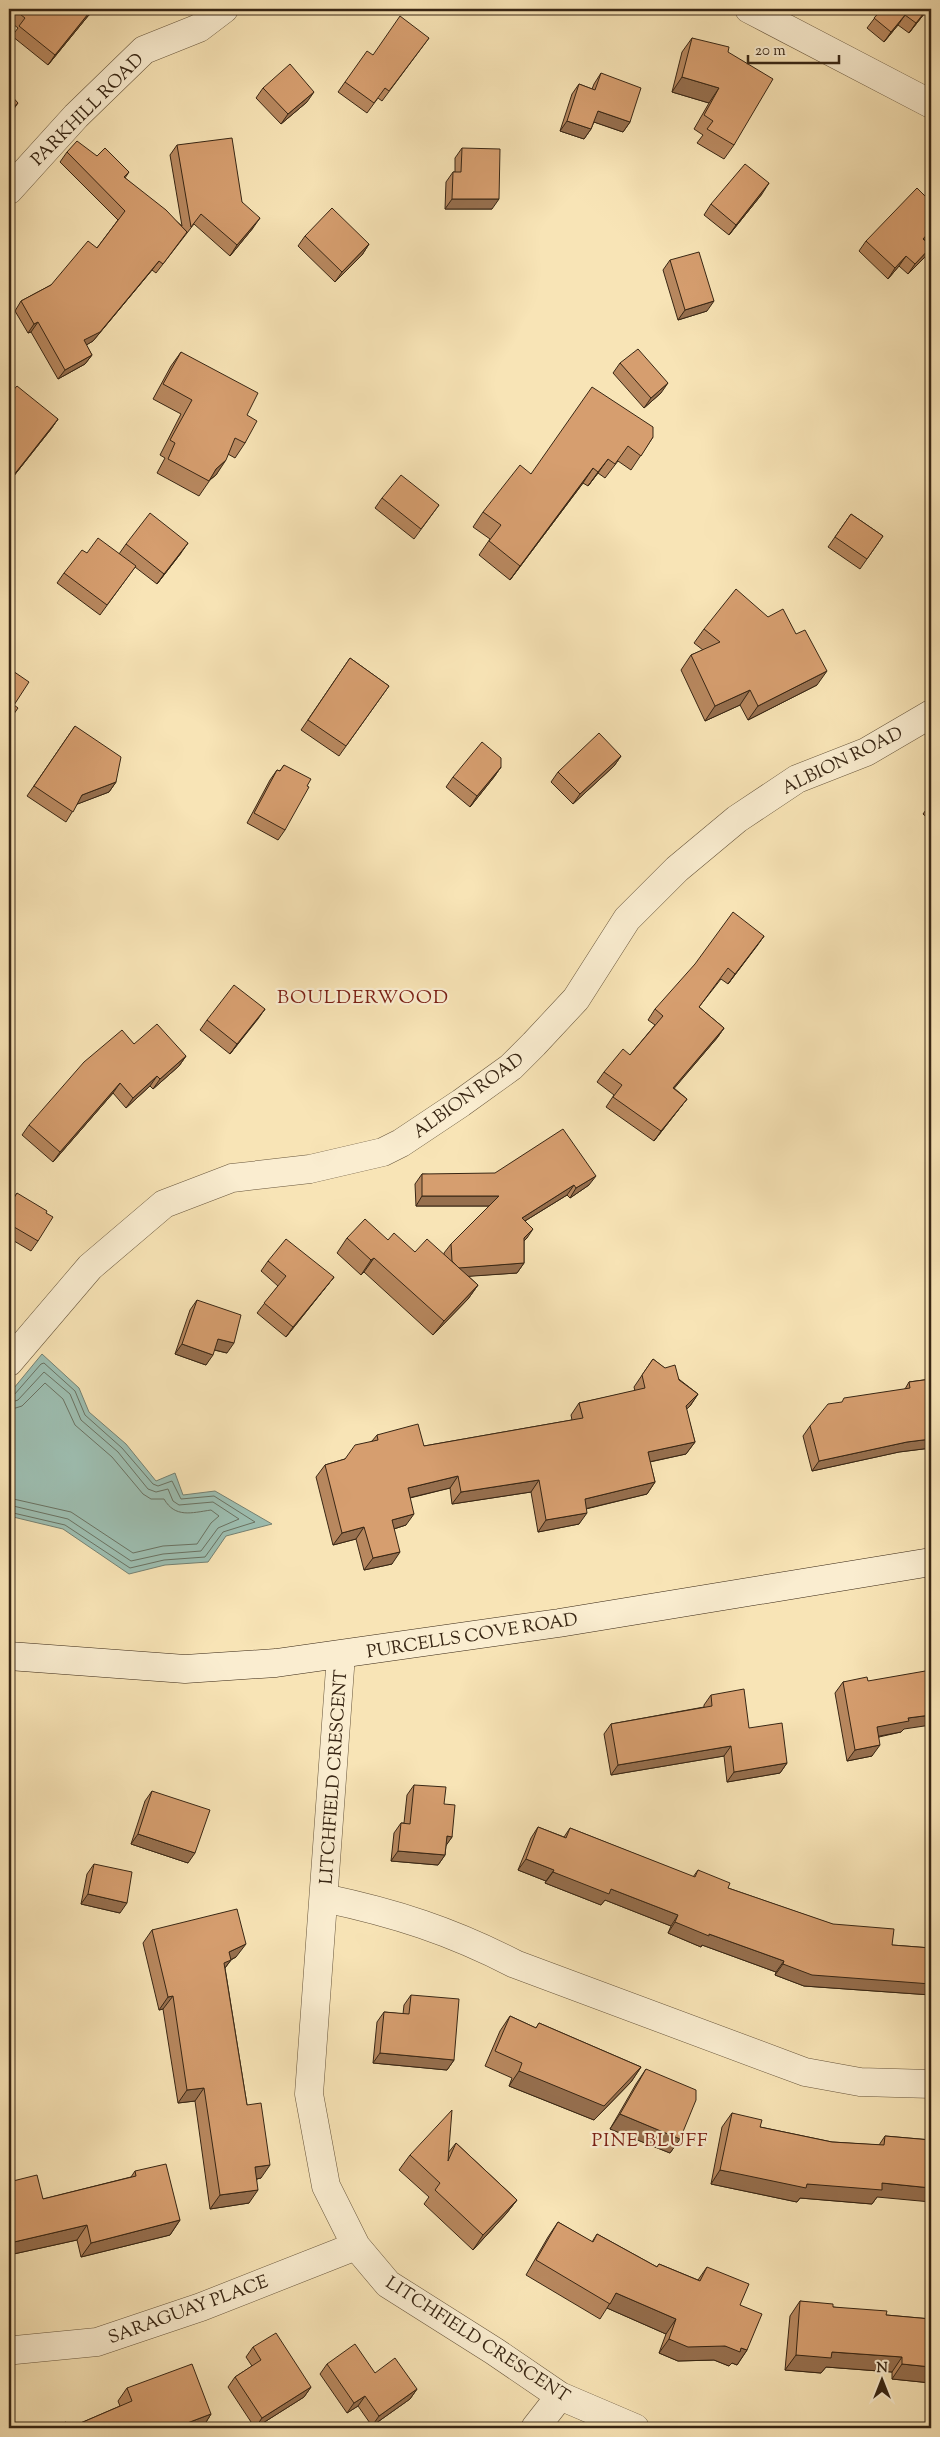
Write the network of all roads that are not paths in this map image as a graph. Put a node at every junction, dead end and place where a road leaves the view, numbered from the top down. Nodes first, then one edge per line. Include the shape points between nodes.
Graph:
1 (224, 9) edge
2 (749, 9) edge
3 (931, 104) edge
4 (9, 190) edge
5 (931, 714) edge
6 (9, 1362) edge
7 (931, 1562) edge
8 (341, 1655) junction
9 (9, 1656) edge
10 (324, 1898) junction
11 (931, 2084) edge
12 (356, 2246) junction
13 (15, 2350) dead end
14 (560, 2396) junction
15 (536, 2428) edge
16 (635, 2428) edge

1 - 4 street, PARKHILL ROAD via 199,28 144,50 76,116
2 - 3 street
5 - 6 street, ALBION ROAD via 866,752 797,779 737,819 677,869 627,919 576,999 534,1044 511,1067 461,1103 401,1144 383,1152 310,1169 232,1178 164,1204 90,1268
7 - 8 street, PURCELLS COVE ROAD
8 - 9 street, PURCELLS COVE ROAD via 185,1669
8 - 10 street, LITCHFIELD CRESCENT
10 - 11 street, LITCHFIELD CRESCENT via 420,1922 470,1941 515,1964 805,2072 860,2082
10 - 12 street, LITCHFIELD CRESCENT via 309,2094 326,2186
12 - 13 street, SARAGUAY PLACE via 201,2307 97,2342
12 - 14 street, LITCHFIELD CRESCENT via 388,2284
14 - 15 street
14 - 16 street, LITCHFIELD CRESCENT

